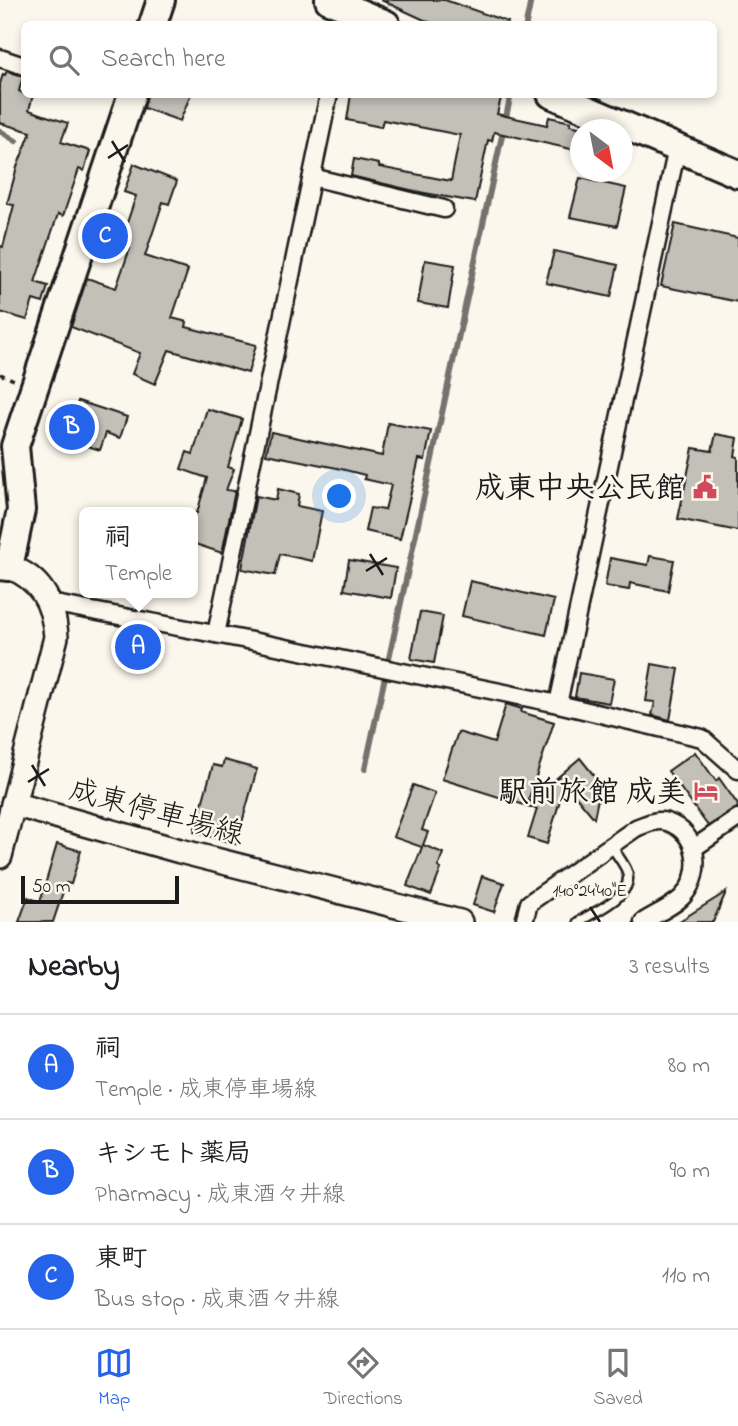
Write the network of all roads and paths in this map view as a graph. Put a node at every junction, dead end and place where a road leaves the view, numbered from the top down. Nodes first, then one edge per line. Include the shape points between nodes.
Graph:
1 (161, 0) edge
2 (343, 8) edge
3 (154, 21) edge
4 (378, 21) edge
5 (0, 58) edge
6 (21, 65) edge
7 (124, 98) edge
8 (328, 98) edge
9 (560, 98) edge
10 (677, 148) junction
11 (738, 174) edge
12 (312, 177) junction
13 (444, 209) dead end
14 (4, 566) edge
15 (50, 603) junction
16 (216, 634) junction
17 (558, 704) junction
18 (738, 770) edge
19 (13, 804) junction
20 (738, 818) edge
21 (611, 846) junction
22 (694, 848) junction
23 (0, 856) edge
24 (460, 922) edge
25 (524, 922) edge
26 (579, 922) edge
27 (643, 922) edge

1 - 3 main road
2 - 4 main road
5 - 6 street
7 - 14 main road via 15,446 22,510
8 - 12 street
9 - 10 main road
10 - 11 main road
10 - 17 street
12 - 13 street
12 - 16 street
14 - 15 main road via 22,572
15 - 16 street
15 - 19 main road via 56,637
16 - 17 street
17 - 18 street via 702,738
19 - 23 main road
19 - 24 main road, 成東停車場線
20 - 22 street
21 - 22 street via 636,828 667,822
21 - 25 street via 529,903
21 - 26 lane via 627,872 628,883 623,894
22 - 27 street via 698,860 694,878 683,897

